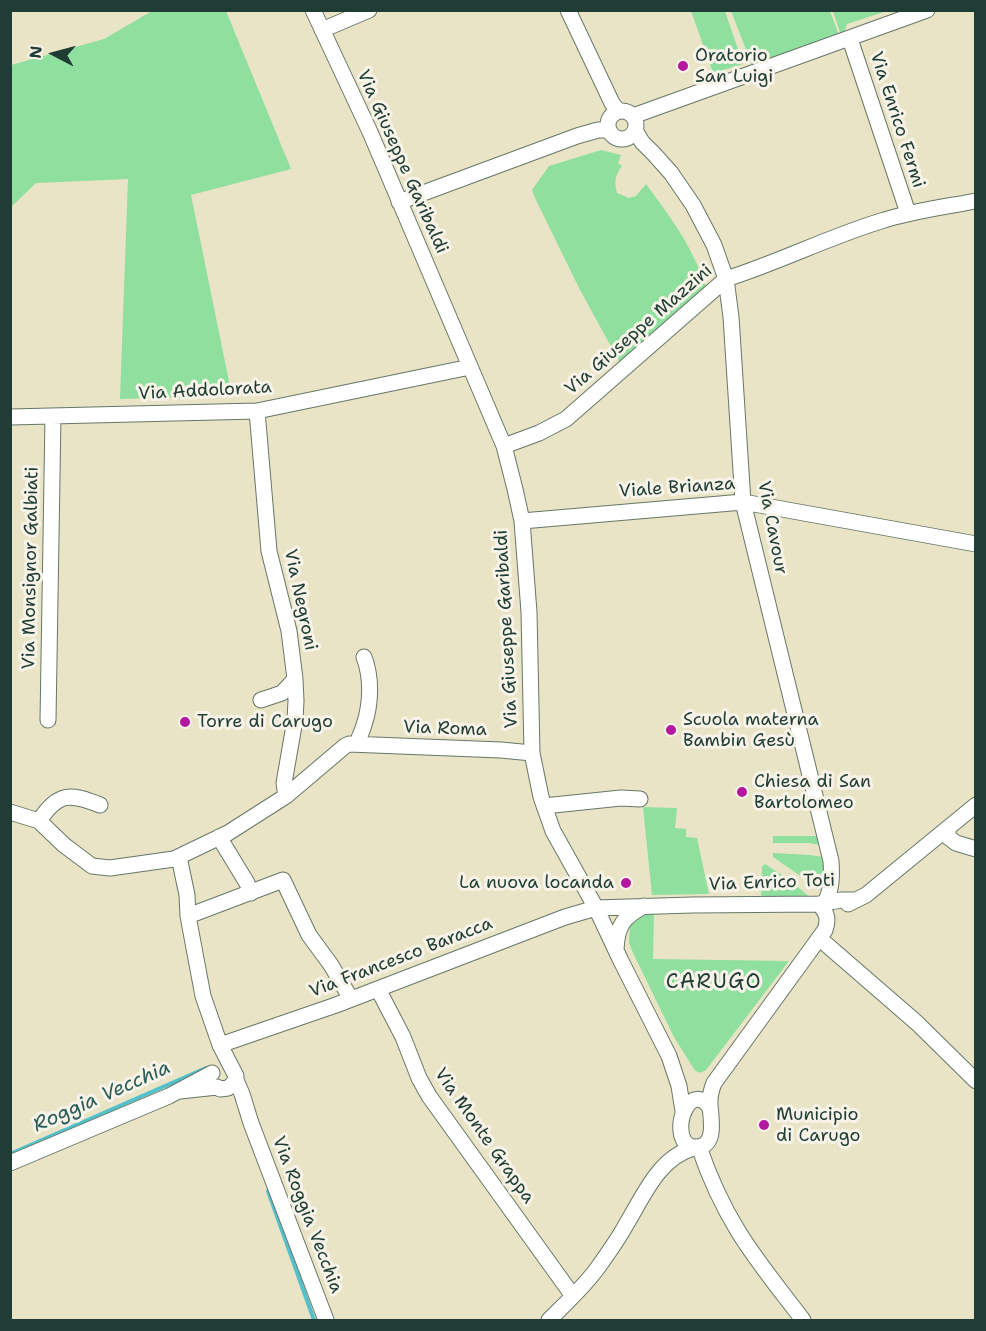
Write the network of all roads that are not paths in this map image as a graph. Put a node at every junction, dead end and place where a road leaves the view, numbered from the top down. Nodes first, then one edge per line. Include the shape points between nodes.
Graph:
1 (312, 10) edge
2 (369, 10) edge
3 (568, 10) edge
4 (927, 10) edge
5 (322, 30) junction
6 (850, 39) junction
7 (611, 119) junction
8 (635, 127) junction
9 (975, 201) edge
10 (399, 202) junction
11 (908, 213) junction
12 (726, 279) junction
13 (470, 367) junction
14 (258, 411) junction
15 (52, 416) junction
16 (10, 417) edge
17 (504, 446) junction
18 (743, 502) junction
19 (522, 520) junction
20 (975, 544) edge
21 (364, 657) dead end
22 (295, 679) junction
23 (261, 700) dead end
24 (48, 720) dead end
25 (357, 744) junction
26 (532, 753) junction
27 (286, 796) junction
28 (639, 800) dead end
29 (100, 805) dead end
30 (975, 805) edge
31 (544, 806) junction
32 (10, 812) edge
33 (39, 821) junction
34 (948, 830) junction
35 (219, 837) junction
36 (975, 849) edge
37 (180, 856) junction
38 (251, 893) junction
39 (856, 900) junction
40 (822, 904) junction
41 (644, 906) junction
42 (596, 908) junction
43 (188, 916) junction
44 (822, 934) junction
45 (616, 951) junction
46 (378, 989) junction
47 (351, 999) junction
48 (220, 1045) junction
49 (234, 1074) junction
50 (216, 1079) junction
51 (975, 1081) edge
52 (710, 1108) junction
53 (683, 1111) junction
54 (251, 1124) junction
55 (695, 1143) junction
56 (10, 1163) edge
57 (573, 1296) junction
58 (326, 1320) edge
59 (549, 1320) edge
60 (803, 1320) edge

1 - 5 street, Via Giuseppe Garibaldi
2 - 5 street
3 - 7 street
4 - 6 street
5 - 10 street, Via Giuseppe Garibaldi
6 - 8 street
6 - 11 street, Via Enrico Fermi
7 - 8 street via 626,111
7 - 8 street via 611,134 616,138 622,139
7 - 10 street via 521,158
8 - 12 street, Via Cavour via 693,205
9 - 11 street, Via Giuseppe Mazzini
10 - 13 street, Via Giuseppe Garibaldi
11 - 12 street, Via Giuseppe Mazzini
12 - 17 street, Via Giuseppe Mazzini via 566,419
12 - 18 street, Via Cavour
13 - 14 street, Via Addolorata
13 - 17 street, Via Giuseppe Garibaldi
14 - 15 street, Via Addolorata
14 - 22 street, Via Negroni via 269,551 289,631
15 - 16 street, Via Addolorata
15 - 24 street, Via Monsignor Galbiati
17 - 19 street, Via Giuseppe Garibaldi
18 - 19 street, Viale Brianza
18 - 20 street, Viale Brianza
18 - 40 street, Via Cavour via 831,861 832,878
19 - 26 street, Via Giuseppe Garibaldi via 529,612
21 - 25 street via 370,692
22 - 23 street via 282,693
22 - 27 street, Via Negroni
25 - 26 street, Via Roma
25 - 27 street via 345,746
26 - 31 street, Via Giuseppe Garibaldi
27 - 35 street
28 - 31 street via 621,798
29 - 33 street via 81,797 66,797 55,802
30 - 34 street, Via Enrico Toti
31 - 42 street, Via Giuseppe Garibaldi via 553,831
32 - 33 street
33 - 37 street via 92,866 110,868
34 - 36 street via 948,837 956,843
34 - 39 street, Via Enrico Toti
35 - 37 street
35 - 38 street
37 - 43 street, Via Roggia Vecchia
38 - 43 street
38 - 47 street via 283,880 309,935
39 - 40 street, Via Enrico Toti
39 - 44 street via 840,907
40 - 41 street, Via Enrico Toti
40 - 44 street via 827,918
41 - 42 street, Via Enrico Toti
41 - 45 street via 623,922
42 - 45 street, Via Giuseppe Garibaldi
42 - 46 street, Via Francesco Baracca
43 - 48 street, Via Roggia Vecchia via 203,996
44 - 51 street
44 - 52 street via 714,1083
45 - 53 street, Via Giuseppe Garibaldi via 669,1056 680,1086
46 - 47 street, Via Francesco Baracca
46 - 57 street, Via Monte Grappa via 429,1096
47 - 48 street, Via Francesco Baracca
48 - 49 street, Via Roggia Vecchia
48 - 50 street
49 - 50 street via 234,1083 228,1088
49 - 50 street via 229,1066 221,1065
49 - 54 street, Via Roggia Vecchia
50 - 54 street, Via Roggia Vecchia
50 - 56 street
52 - 53 street via 696,1100
52 - 55 street via 710,1136
53 - 55 street via 681,1124
54 - 58 street, Via Roggia Vecchia
55 - 57 street via 658,1173 599,1266
55 - 60 street via 738,1231
57 - 59 street

